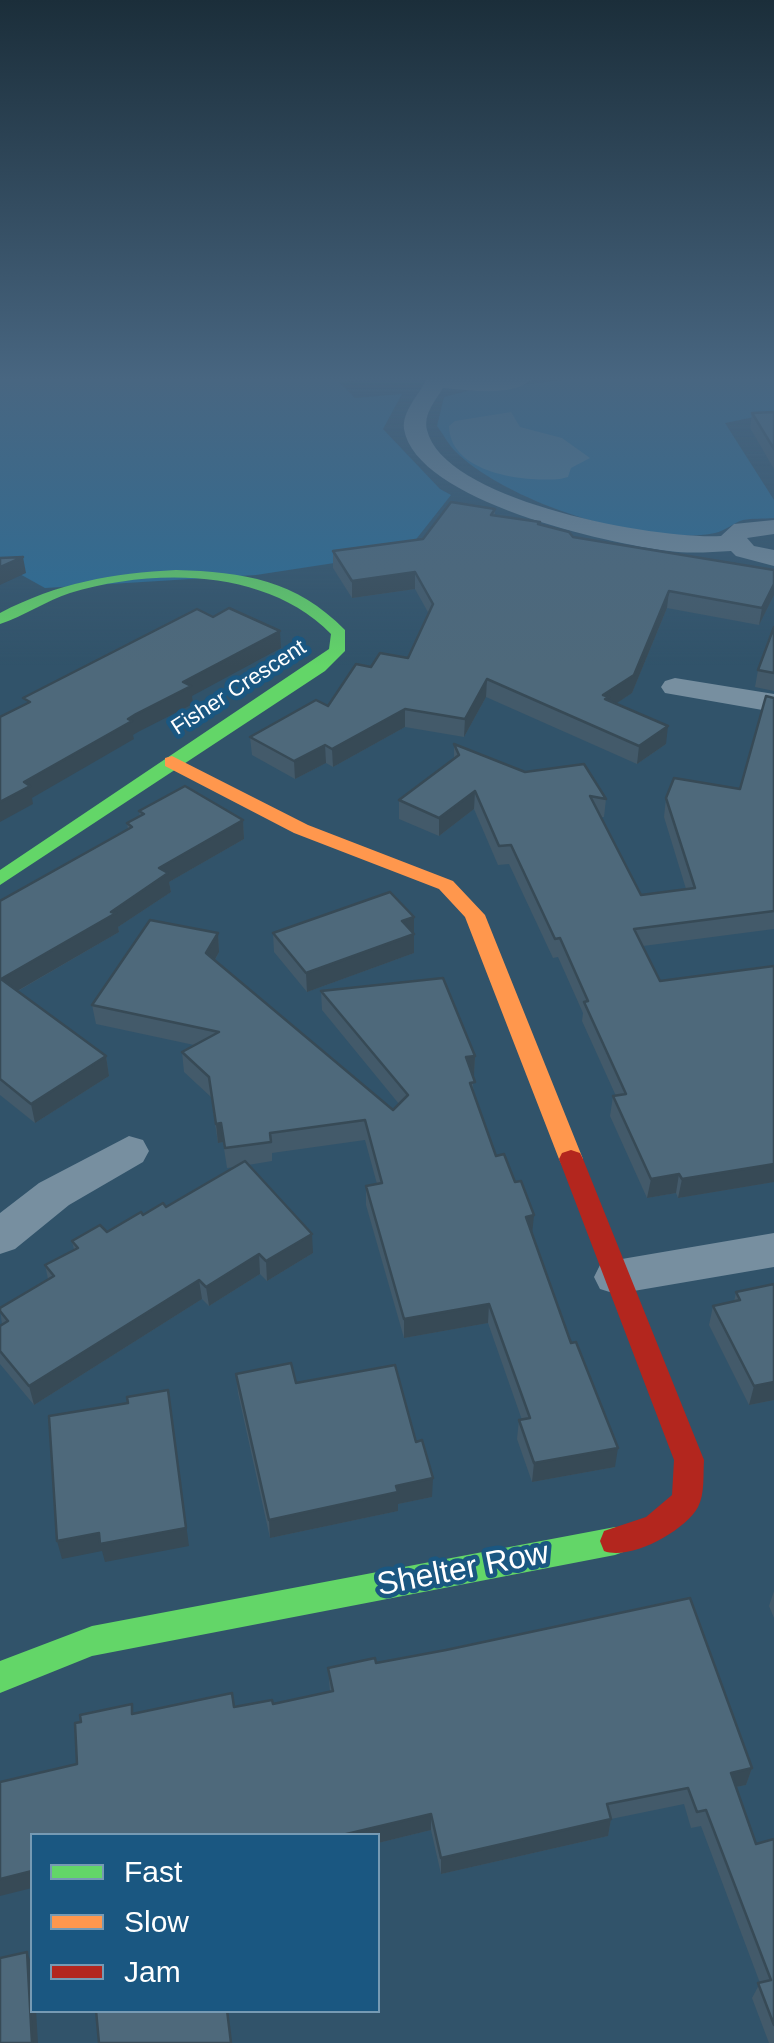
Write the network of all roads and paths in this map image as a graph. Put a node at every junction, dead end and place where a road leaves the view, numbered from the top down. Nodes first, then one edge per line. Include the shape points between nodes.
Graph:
1 (457, 475) edge
2 (774, 527) edge
3 (734, 542) junction
4 (774, 558) edge
5 (0, 619) edge
6 (676, 686) dead end
7 (774, 703) edge
8 (172, 762) junction
9 (0, 879) edge
10 (128, 1151) dead end
11 (0, 1237) edge
12 (774, 1250) edge
13 (616, 1277) junction
14 (0, 1676) edge

1 - 3 street via 518,507 578,526 675,545
2 - 3 street via 744,529
3 - 4 street
5 - 8 street, Fisher Crescent via 74,586 186,577 266,586 326,614 339,632 337,651
6 - 7 street
8 - 9 street, Fisher Crescent
8 - 13 street, Shelter Row via 301,829 446,886 474,915
10 - 11 street via 54,1194
12 - 13 street
13 - 14 street, Shelter Row via 689,1460 686,1501 656,1528 612,1542 92,1642

